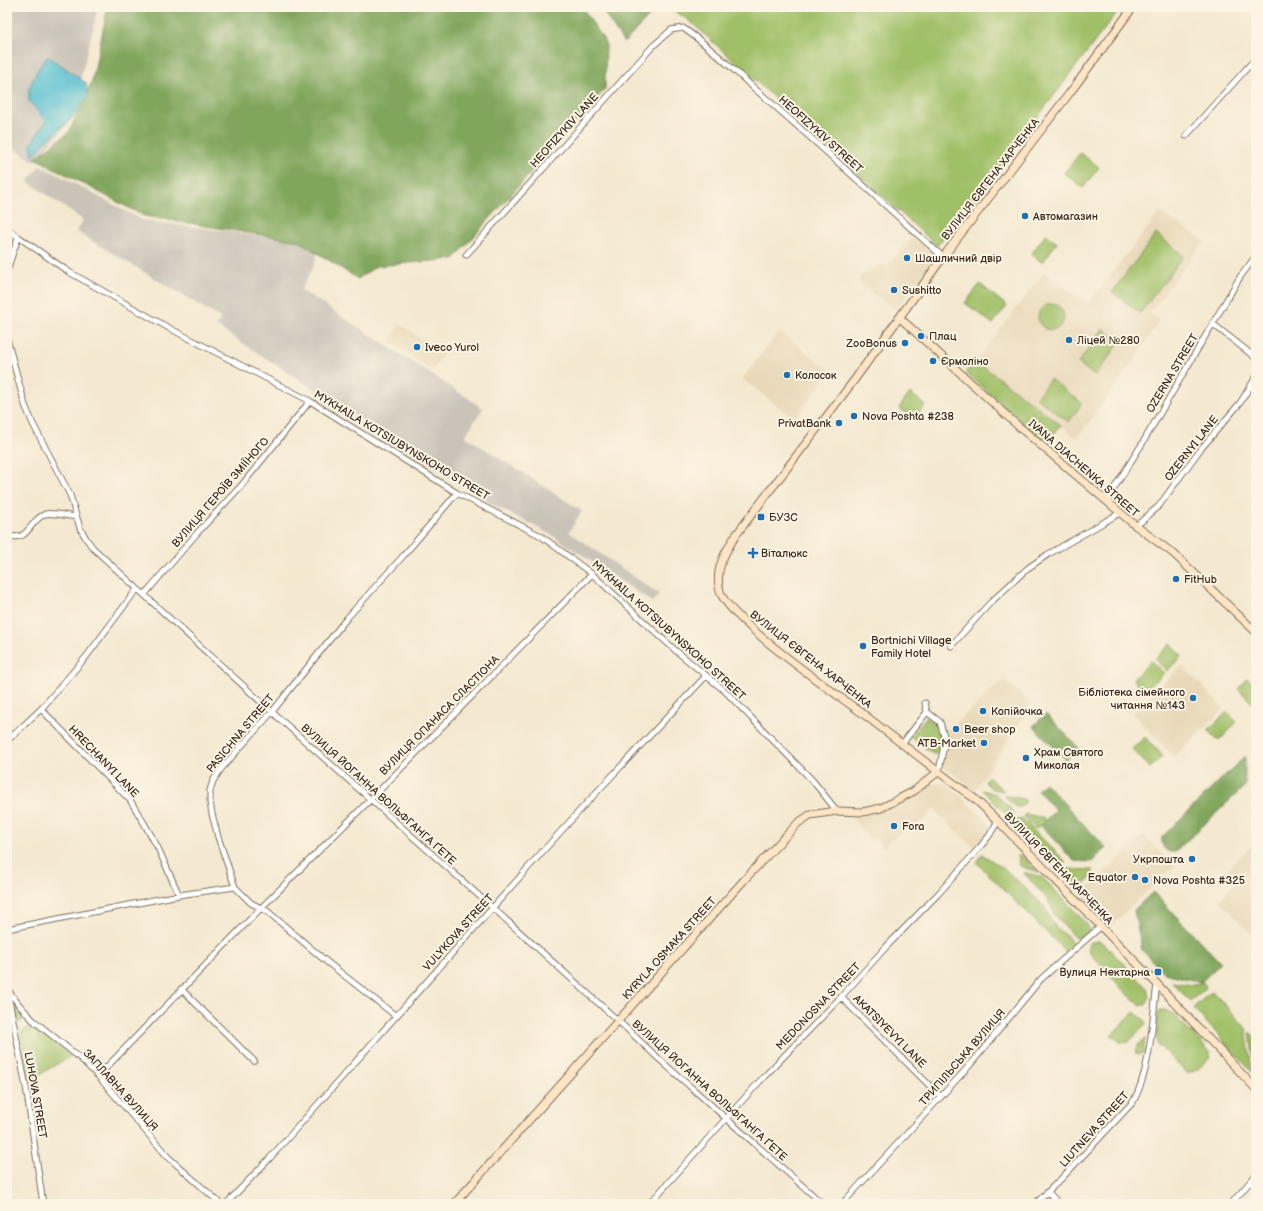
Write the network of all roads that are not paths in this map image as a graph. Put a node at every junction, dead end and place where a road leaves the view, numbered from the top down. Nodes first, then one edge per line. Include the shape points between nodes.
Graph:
1 (1133, 7) edge
2 (683, 28) joint
3 (1256, 58) edge
4 (1186, 136) dead end
5 (7, 229) edge
6 (18, 238) junction
7 (466, 255) dead end
8 (1256, 256) edge
9 (943, 258) junction
10 (7, 270) edge
11 (900, 318) junction
12 (1213, 324) junction
13 (7, 339) edge
14 (1256, 358) edge
15 (1256, 377) edge
16 (310, 401) junction
17 (457, 493) junction
18 (1106, 501) junction
19 (1120, 512) junction
20 (76, 517) junction
21 (1136, 526) junction
22 (7, 535) edge
23 (592, 574) junction
24 (138, 589) junction
25 (144, 595) junction
26 (1256, 632) edge
27 (951, 646) dead end
28 (706, 676) junction
29 (925, 703) dead end
30 (40, 709) junction
31 (272, 712) junction
32 (927, 712) junction
33 (7, 741) edge
34 (902, 744) junction
35 (939, 771) junction
36 (371, 799) junction
37 (837, 811) junction
38 (998, 820) junction
39 (235, 887) junction
40 (179, 895) junction
41 (493, 908) junction
42 (260, 909) junction
43 (1100, 927) junction
44 (7, 929) edge
45 (1157, 984) junction
46 (7, 989) edge
47 (181, 989) junction
48 (842, 997) junction
49 (396, 1016) junction
50 (617, 1021) junction
51 (254, 1061) dead end
52 (98, 1076) junction
53 (1256, 1089) edge
54 (941, 1097) junction
55 (726, 1118) junction
56 (1256, 1175) edge
57 (1048, 1192) junction
58 (42, 1204) edge
59 (221, 1204) edge
60 (226, 1204) edge
61 (454, 1204) edge
62 (649, 1204) edge
63 (823, 1204) edge
64 (842, 1204) edge
65 (1035, 1204) edge
66 (1059, 1204) edge
67 (1230, 1204) edge

1 - 9 main road, ВУЛИЦЯ ЄВГЕНА ХАРЧЕНКА
2 - 7 street, HEOFIZYKIV LANE via 671,30 653,46
2 - 9 street, HEOFIZYKIV STREET via 700,39 798,125
3 - 4 street
5 - 6 street, MYKHAILA KOTSIUBYNSKOHO STREET
6 - 10 street
6 - 16 street, MYKHAILA KOTSIUBYNSKOHO STREET via 69,272 169,328
8 - 12 street, OZERNA STREET via 1240,277
9 - 11 main road, ВУЛИЦЯ ЄВГЕНА ХАРЧЕНКА
11 - 18 main road, IVANA DIACHENKA STREET via 1017,425
11 - 34 main road, ВУЛИЦЯ ЄВГЕНА ХАРЧЕНКА via 736,535 720,561 718,574 720,591 734,612 768,642
12 - 14 street
12 - 18 street, OZERNA STREET
13 - 20 street, ВУЛИЦЯ ЙОГАННА ВОЛЬФГАНГА ҐЕТЕ via 25,405 70,495
15 - 21 street, OZERNYI LANE via 1240,402 1158,508
16 - 17 street, MYKHAILA KOTSIUBYNSKOHO STREET
16 - 25 street, ВУЛИЦЯ ГЕРОЇВ ЗМІЇНОГО via 241,486
17 - 23 street, MYKHAILA KOTSIUBYNSKOHO STREET via 541,536
17 - 31 street, PASICHNA STREET via 347,618
18 - 19 main road, IVANA DIACHENKA STREET
19 - 21 main road, IVANA DIACHENKA STREET
19 - 27 street via 1028,568 990,603
20 - 22 street via 46,514 20,537
20 - 24 street, ВУЛИЦЯ ЙОГАННА ВОЛЬФГАНГА ҐЕТЕ via 87,540
21 - 26 main road, IVANA DIACHENKA STREET via 1174,554
23 - 28 street, MYKHAILA KOTSIUBYNSKOHO STREET
23 - 36 street, ВУЛИЦЯ ОПАНАСА СЛАСТІОНА
24 - 25 street, ВУЛИЦЯ ЙОГАННА ВОЛЬФГАНГА ҐЕТЕ
24 - 30 street via 86,657
25 - 31 street, ВУЛИЦЯ ЙОГАННА ВОЛЬФГАНГА ҐЕТЕ
28 - 37 street, MYKHAILA KOTSIUBYNSKOHO STREET via 725,691 808,775
28 - 41 street, VULYKOVA STREET via 594,795
29 - 32 street
30 - 33 street
30 - 40 street, HRECHANYI LANE via 130,800 158,848
31 - 36 street, ВУЛИЦЯ ЙОГАННА ВОЛЬФГАНГА ҐЕТЕ
31 - 39 street, PASICHNA STREET via 221,769 210,790 212,814
32 - 34 street
32 - 35 street via 940,722 945,740
34 - 35 main road, ВУЛИЦЯ ЄВГЕНА ХАРЧЕНКА
35 - 37 main road, KYRYLA OSMAKA STREET via 914,791 881,808 863,812
35 - 38 main road, ВУЛИЦЯ ЄВГЕНА ХАРЧЕНКА
36 - 41 street, ВУЛИЦЯ ЙОГАННА ВОЛЬФГАНГА ҐЕТЕ
36 - 42 street, ВУЛИЦЯ ОПАНАСА СЛАСТІОНА
37 - 50 main road, KYRYLA OSMAKA STREET via 810,815 798,823
38 - 43 main road, ВУЛИЦЯ ЄВГЕНА ХАРЧЕНКА
38 - 48 street, MEDONOSNA STREET via 980,847
39 - 40 street
39 - 42 street via 251,904
40 - 44 street
41 - 49 street, VULYKOVA STREET
41 - 50 street, ВУЛИЦЯ ЙОГАННА ВОЛЬФГАНГА ҐЕТЕ
42 - 47 street, ВУЛИЦЯ ОПАНАСА СЛАСТІОНА
42 - 49 street via 267,911
43 - 45 main road, ВУЛИЦЯ ЄВГЕНА ХАРЧЕНКА
43 - 54 street, ТРИПІЛЬСЬКА ВУЛИЦЯ via 1041,979
45 - 53 main road, ВУЛИЦЯ ЄВГЕНА ХАРЧЕНКА
45 - 57 street, LIUTNEVA STREET via 1151,1038 1138,1093 1133,1102
46 - 52 street, ЗАПЛАВНА ВУЛИЦЯ via 33,1020
46 - 58 street, LUHOVA STREET via 26,1087
47 - 51 street
47 - 52 street, ВУЛИЦЯ ОПАНАСА СЛАСТІОНА
48 - 54 street, AKATSIYEVYI LANE
48 - 55 street, MEDONOSNA STREET
49 - 60 street, VULYKOVA STREET
50 - 55 street, ВУЛИЦЯ ЙОГАННА ВОЛЬФГАНГА ҐЕТЕ
50 - 61 main road, KYRYLA OSMAKA STREET
52 - 59 street, ЗАПЛАВНА ВУЛИЦЯ via 168,1157
54 - 64 street, ТРИПІЛЬСЬКА ВУЛИЦЯ
55 - 62 street, MEDONOSNA STREET
55 - 63 street, ВУЛИЦЯ ЙОГАННА ВОЛЬФГАНГА ҐЕТЕ
56 - 67 street
57 - 65 street, LIUTNEVA STREET
57 - 66 street

